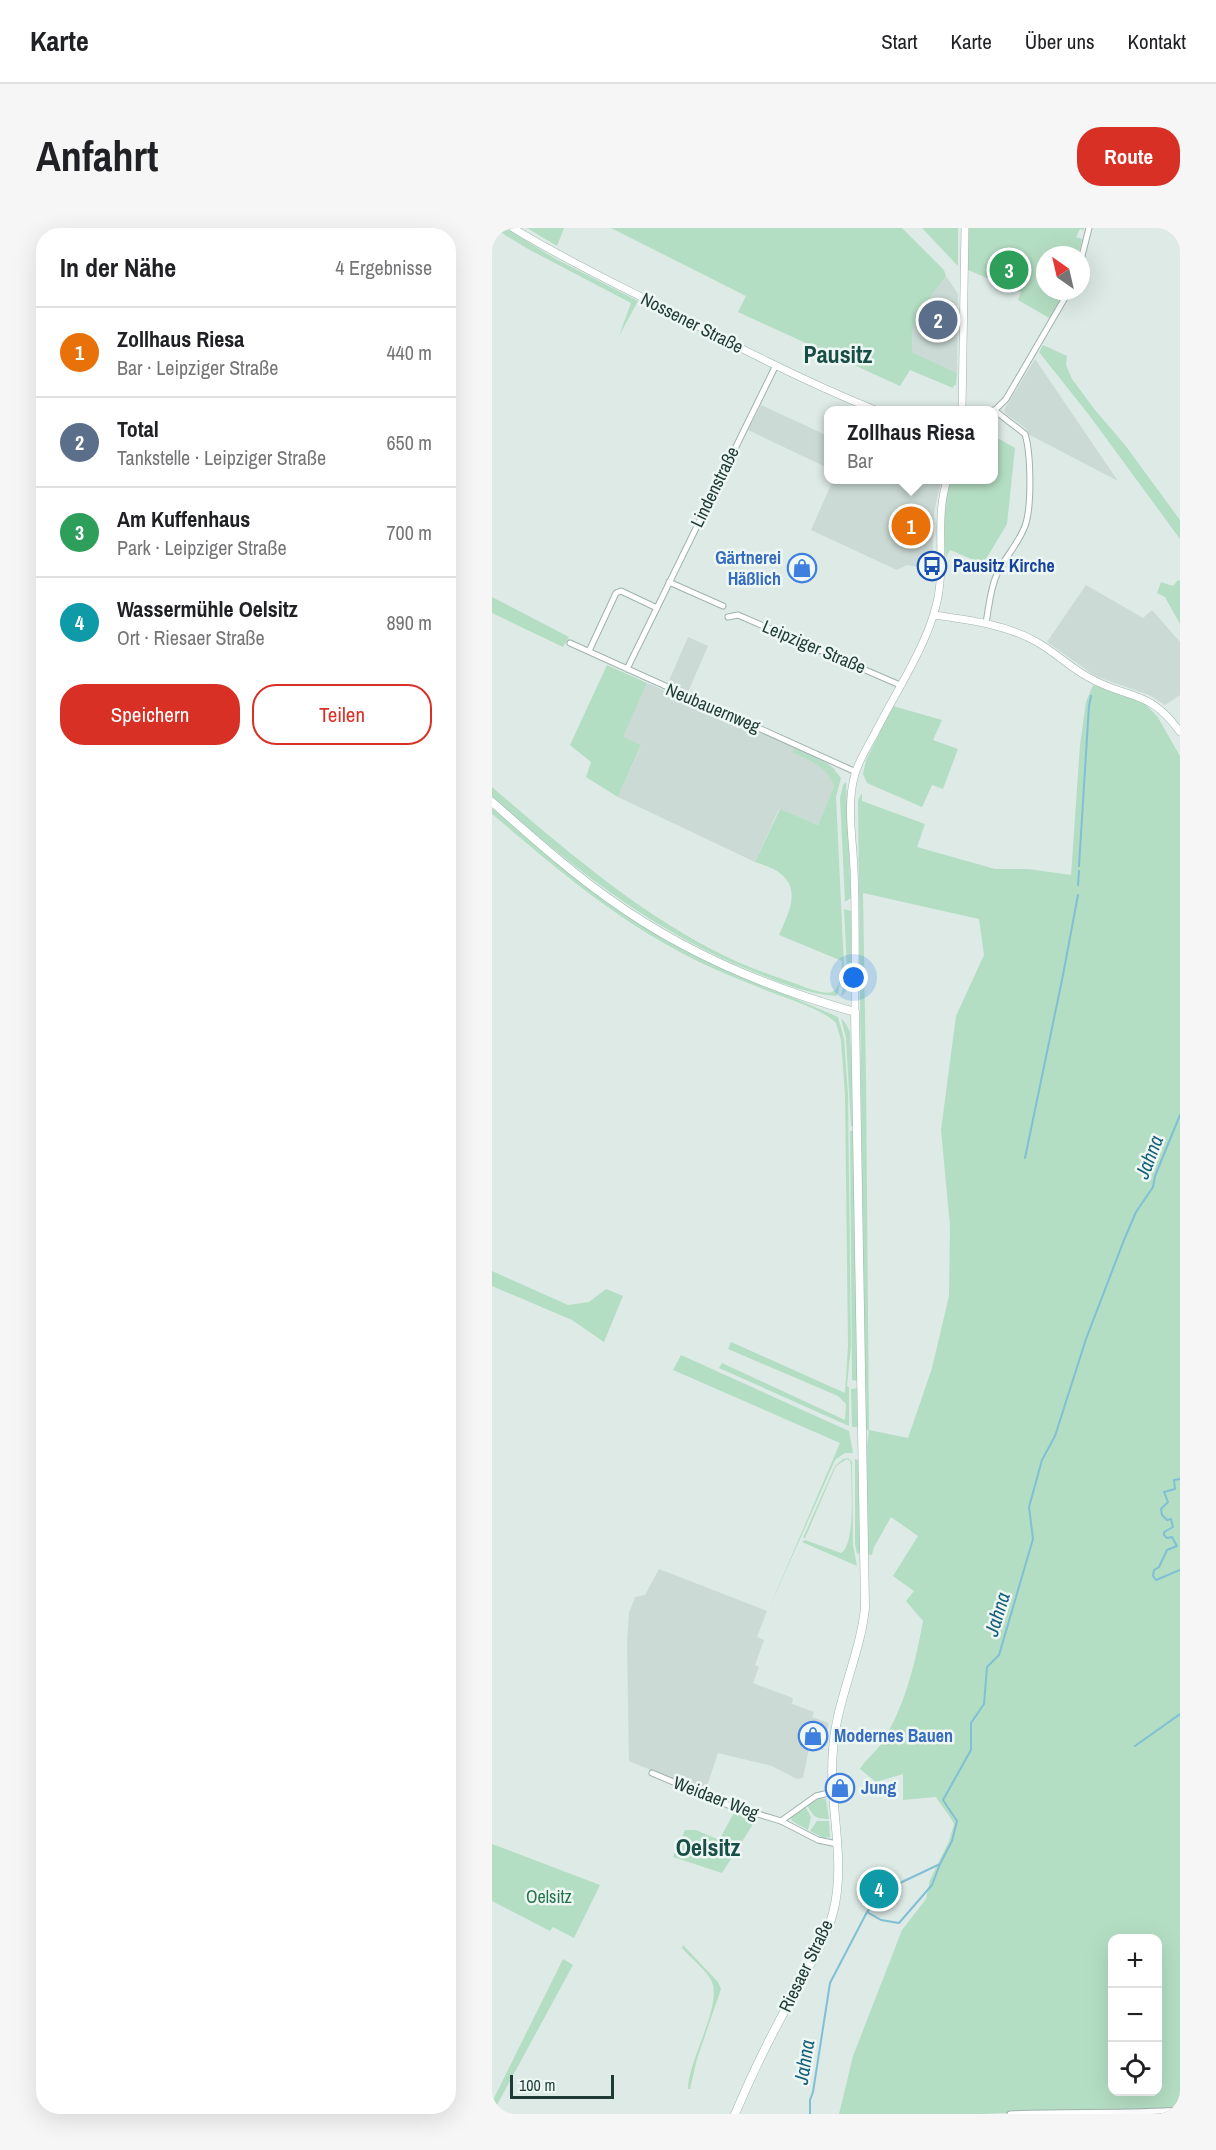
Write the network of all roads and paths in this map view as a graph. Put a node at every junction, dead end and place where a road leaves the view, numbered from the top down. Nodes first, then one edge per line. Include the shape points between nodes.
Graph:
1 (513, 228) edge
2 (964, 228) edge
3 (1089, 228) edge
4 (1084, 246) edge
5 (1064, 300) edge
6 (775, 367) junction
7 (862, 406) edge
8 (962, 406) edge
9 (998, 407) edge
10 (998, 414) edge
11 (946, 484) edge
12 (669, 582) junction
13 (723, 606) dead end
14 (657, 608) junction
15 (934, 615) junction
16 (728, 617) dead end
17 (986, 623) junction
18 (570, 643) dead end
19 (590, 651) junction
20 (627, 669) junction
21 (900, 685) junction
22 (1180, 732) edge
23 (856, 772) junction
24 (492, 802) edge
25 (855, 1011) junction
26 (652, 1773) dead end
27 (833, 1792) junction
28 (781, 1821) junction
29 (837, 1844) junction
30 (1180, 2110) edge
31 (738, 2112) edge
32 (1010, 2114) edge

1 - 6 street, Nossener Straße
2 - 8 street
3 - 4 street
5 - 9 street
6 - 7 street, Nossener Straße
6 - 12 street, Lindenstraße
10 - 17 street via 1025,434 1029,506 1026,524 996,576
11 - 15 street via 941,498 941,568
12 - 13 street
12 - 14 street, Lindenstraße
14 - 19 street via 621,591 616,593
14 - 20 street, Lindenstraße
15 - 17 street
15 - 21 street
16 - 21 street, Leipziger Straße via 738,615
17 - 22 street via 1023,635 1089,678 1150,702 1164,711
18 - 19 street, Neubauernweg
19 - 20 street, Neubauernweg
20 - 23 street, Neubauernweg
21 - 23 street
23 - 25 street via 852,796
24 - 25 main road via 606,897 674,939 758,978
25 - 27 main road, Riesaer Straße via 864,1619 837,1724
26 - 28 street, Weidaer Weg
27 - 28 street, Weidaer Weg via 816,1796
27 - 29 main road, Riesaer Straße
28 - 29 street, Weidaer Weg via 818,1840
29 - 31 main road, Riesaer Straße via 836,1894 826,1931 768,2043
30 - 32 street

